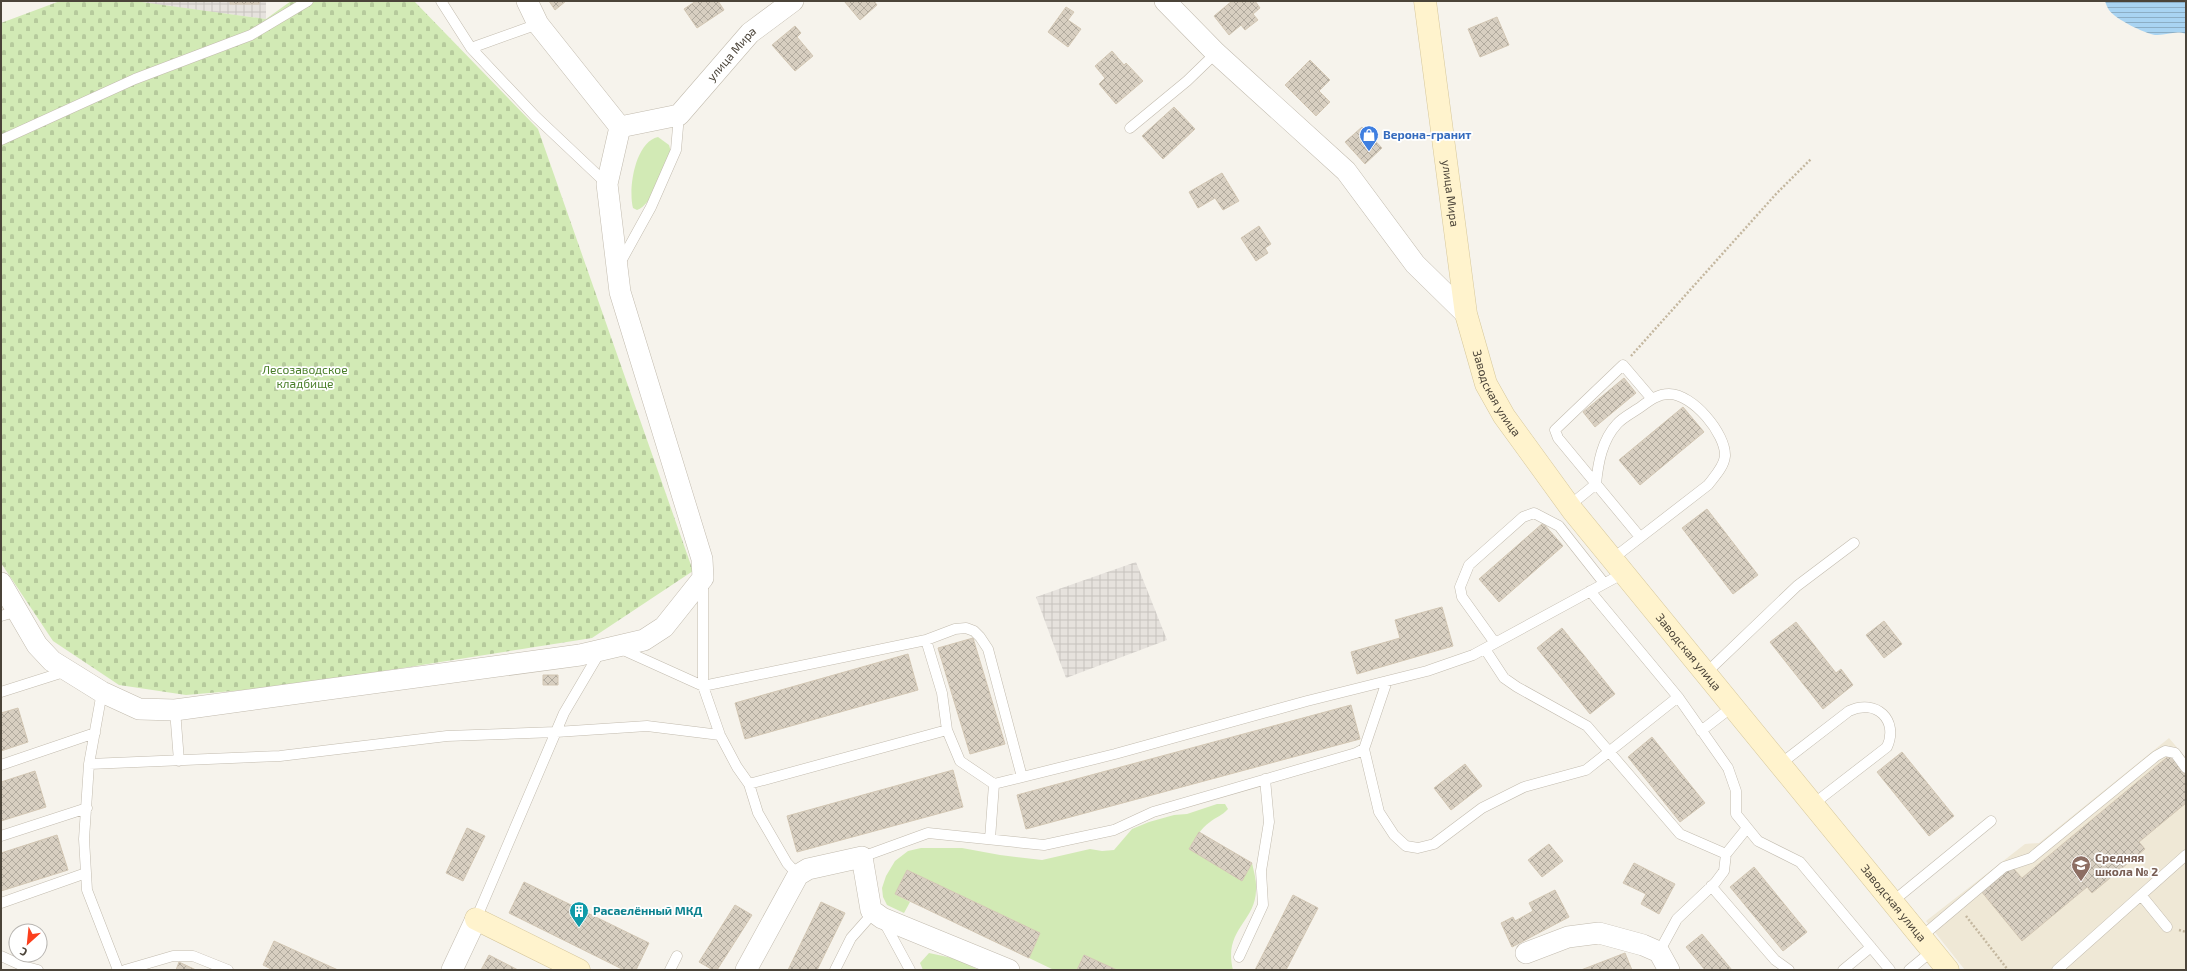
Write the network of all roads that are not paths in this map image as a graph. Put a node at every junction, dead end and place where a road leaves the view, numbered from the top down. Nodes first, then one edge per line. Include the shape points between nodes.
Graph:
1 (308, 1) edge
2 (441, 1) edge
3 (527, 1) edge
4 (793, 1) edge
5 (1165, 1) edge
6 (1425, 1) edge
7 (538, 24) junction
8 (471, 48) junction
9 (1216, 53) junction
10 (678, 114) junction
11 (620, 128) junction
12 (1130, 128) dead end
13 (1, 140) edge
14 (607, 184) junction
15 (617, 268) junction
16 (1466, 314) junction
17 (1652, 399) junction
18 (1596, 484) junction
19 (1569, 506) junction
20 (1640, 537) junction
21 (1854, 543) dead end
22 (1612, 572) junction
23 (702, 578) junction
24 (1, 583) edge
25 (1590, 591) junction
26 (10, 613) edge
27 (926, 640) junction
28 (1495, 643) junction
29 (609, 648) junction
30 (1485, 649) junction
31 (67, 671) junction
32 (1705, 674) junction
33 (1387, 681) junction
34 (703, 686) junction
35 (1, 692) edge
36 (102, 692) junction
37 (1678, 697) junction
38 (1732, 707) junction
39 (176, 710) junction
40 (947, 730) junction
41 (1701, 730) junction
42 (556, 732) junction
43 (95, 733) junction
44 (720, 735) junction
45 (1364, 749) junction
46 (1610, 751) junction
47 (179, 760) junction
48 (89, 764) junction
49 (1, 765) edge
50 (1779, 765) junction
51 (2186, 768) edge
52 (1022, 777) junction
53 (1265, 779) junction
54 (749, 784) junction
55 (994, 784) junction
56 (1812, 805) junction
57 (86, 808) junction
58 (1991, 821) dead end
59 (1747, 828) junction
60 (1, 836) edge
61 (990, 839) junction
62 (1726, 854) junction
63 (2186, 855) edge
64 (862, 857) junction
65 (86, 873) junction
66 (798, 875) junction
67 (1711, 886) junction
68 (2141, 895) junction
69 (1892, 902) junction
70 (1, 903) edge
71 (878, 915) junction
72 (476, 919) junction
73 (2167, 927) dead end
74 (1926, 944) junction
75 (1871, 948) junction
76 (1659, 952) junction
77 (1526, 953) dead end
78 (1, 956) edge
79 (677, 956) dead end
80 (1239, 957) dead end
81 (38, 970) edge
82 (118, 970) edge
83 (125, 970) edge
84 (228, 970) edge
85 (452, 970) edge
86 (579, 970) edge
87 (670, 970) edge
88 (746, 970) edge
89 (835, 970) edge
90 (910, 970) edge
91 (1009, 970) edge
92 (1669, 970) edge
93 (1789, 970) edge
94 (1843, 970) edge
95 (1890, 970) edge
96 (1909, 970) edge
97 (1948, 970) edge
98 (2057, 970) edge

1 - 13 lane via 251,35 135,79
2 - 8 lane
3 - 7 street
4 - 10 street, улица Мира via 750,33
5 - 9 street
6 - 16 street, улица Мира
7 - 8 lane
7 - 11 street
8 - 14 lane via 535,116
9 - 12 lane via 1187,81
9 - 16 street via 1346,171 1415,264
10 - 11 street
10 - 15 lane via 676,150 652,207
11 - 14 street
14 - 15 street
15 - 23 street via 620,292 702,559
16 - 19 street, Заводская улица via 1486,384 1504,416
17 - 18 lane via 1617,424 1600,458
17 - 18 lane via 1623,365 1555,430 1558,438
17 - 20 lane via 1670,394 1691,402 1704,414 1723,440 1725,457 1719,471 1708,485
18 - 19 lane
18 - 20 lane
19 - 22 street, Заводская улица
20 - 22 lane
21 - 32 lane via 1797,586
22 - 25 lane
22 - 28 lane via 1559,526 1534,513 1522,517 1469,565 1460,587 1462,597
22 - 32 street, Заводская улица
23 - 29 street via 664,627 644,640
23 - 34 lane
24 - 26 street
25 - 28 lane
25 - 37 lane
26 - 31 street via 52,661
27 - 34 lane
27 - 40 lane via 942,693
27 - 52 lane via 955,629 966,628 980,637 988,649
28 - 30 lane
29 - 34 lane
29 - 39 street via 580,655 476,670
29 - 42 lane via 564,713
30 - 33 lane via 1426,671
30 - 46 lane via 1504,678 1587,726
31 - 35 lane
31 - 36 street
32 - 38 street, Заводская улица
33 - 45 lane
33 - 52 lane
34 - 44 lane
36 - 39 street via 138,709
36 - 43 lane
37 - 41 lane
37 - 46 lane
38 - 41 lane
38 - 50 street, Заводская улица
39 - 47 lane
40 - 54 lane
40 - 55 lane via 960,761
41 - 59 lane via 1728,768 1736,791 1736,814
42 - 44 lane via 647,726
42 - 47 lane via 446,736 280,756
42 - 72 lane
43 - 48 lane
43 - 49 lane
44 - 54 lane
45 - 46 lane via 1379,812 1394,835 1406,846 1418,848 1434,844 1482,808 1524,788 1586,770
45 - 53 lane
46 - 62 lane via 1680,834
47 - 48 lane
48 - 57 lane
50 - 56 street, Заводская улица
50 - 56 lane via 1854,708 1870,706 1885,718 1891,728 1891,738 1887,747
51 - 74 lane via 2175,754 2165,751 2156,756 2031,858 2004,867 1958,906
52 - 55 lane
53 - 61 lane via 1153,812 1114,830 1044,845
53 - 80 lane via 1269,822 1261,871 1263,905
54 - 66 lane via 758,813 787,863
55 - 61 lane
56 - 69 street, Заводская улица
57 - 60 lane
57 - 65 lane
58 - 69 lane
59 - 62 lane
59 - 75 lane via 1758,841 1800,862
61 - 64 lane via 928,834
62 - 67 lane via 1724,871
63 - 68 lane
64 - 66 street via 808,869
64 - 71 street via 871,910
65 - 70 lane
65 - 82 lane via 87,890
66 - 88 street
67 - 76 lane via 1678,919
67 - 93 lane via 1775,960
68 - 73 lane
68 - 98 lane
69 - 74 street, Заводская улица
71 - 89 lane via 851,938
71 - 90 lane
71 - 91 street
72 - 85 street
72 - 86 street
74 - 96 lane
74 - 97 street, Заводская улица
75 - 94 lane
75 - 95 lane
76 - 77 street via 1599,933 1568,937
76 - 92 street
78 - 81 lane
79 - 87 lane
83 - 84 lane via 173,956 193,956

